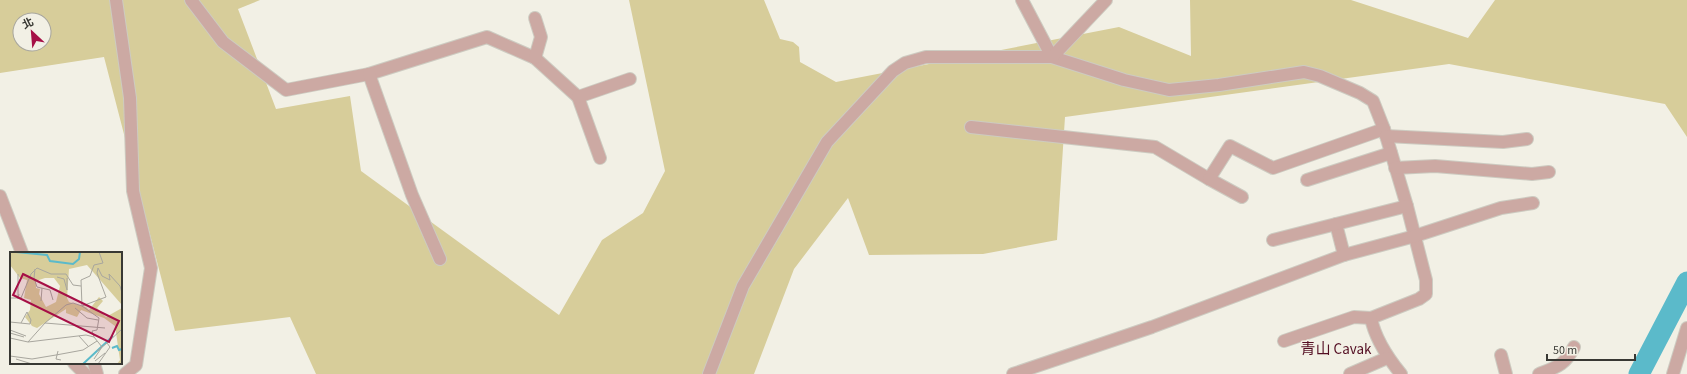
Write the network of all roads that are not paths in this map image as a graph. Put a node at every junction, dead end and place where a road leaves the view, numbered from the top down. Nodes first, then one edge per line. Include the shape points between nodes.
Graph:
1 (116, 0) edge
2 (191, 0) edge
3 (1022, 0) edge
4 (1106, 0) edge
5 (535, 18) dead end
6 (1052, 57) junction
7 (535, 58) junction
8 (368, 74) junction
9 (630, 79) dead end
10 (578, 97) junction
11 (971, 127) dead end
12 (1386, 133) junction
13 (1527, 139) dead end
14 (1391, 153) junction
15 (600, 158) dead end
16 (1395, 168) junction
17 (1549, 172) dead end
18 (1209, 179) junction
19 (1307, 180) dead end
20 (0, 196) edge
21 (1242, 197) dead end
22 (1533, 203) dead end
23 (1408, 206) junction
24 (1336, 224) junction
25 (1415, 236) junction
26 (1273, 240) dead end
27 (22, 252) edge
28 (1344, 255) junction
29 (440, 259) dead end
30 (1371, 318) junction
31 (1687, 328) edge
32 (1284, 341) dead end
33 (1574, 347) dead end
34 (1501, 355) dead end
35 (1388, 358) junction
36 (75, 364) edge
37 (94, 364) edge
38 (85, 374) edge
39 (97, 374) edge
40 (125, 374) edge
41 (709, 374) edge
42 (1014, 374) edge
43 (1350, 374) edge
44 (1402, 374) edge
45 (1506, 374) edge
46 (1539, 374) edge
47 (1673, 374) edge

1 - 40 street via 130,98 134,191 151,268 136,365
2 - 8 street via 222,42 286,90
3 - 6 street
4 - 6 street
5 - 7 street via 541,37
6 - 12 street via 1124,80 1169,90 1304,72 1320,76 1373,101
6 - 41 street via 926,57 905,63 893,71 827,142 743,286
7 - 8 street via 487,37
7 - 10 street
8 - 29 street via 412,195
9 - 10 street
10 - 15 street
11 - 18 street via 1155,147
12 - 13 street via 1503,142
12 - 14 street
12 - 18 street via 1273,168 1230,146
14 - 16 street
14 - 19 street
16 - 17 street via 1435,166 1532,174
16 - 23 street
18 - 21 street
20 - 27 street
22 - 25 street via 1501,208
23 - 24 street
23 - 25 street
24 - 26 street
24 - 28 street
25 - 28 street
25 - 30 street via 1426,280 1426,294
28 - 42 street via 1152,327
30 - 32 street via 1354,317
30 - 35 street via 1373,329
31 - 47 street
33 - 46 street via 1568,359 1555,368
34 - 45 street
35 - 43 street
35 - 44 street
36 - 38 street
37 - 39 street

